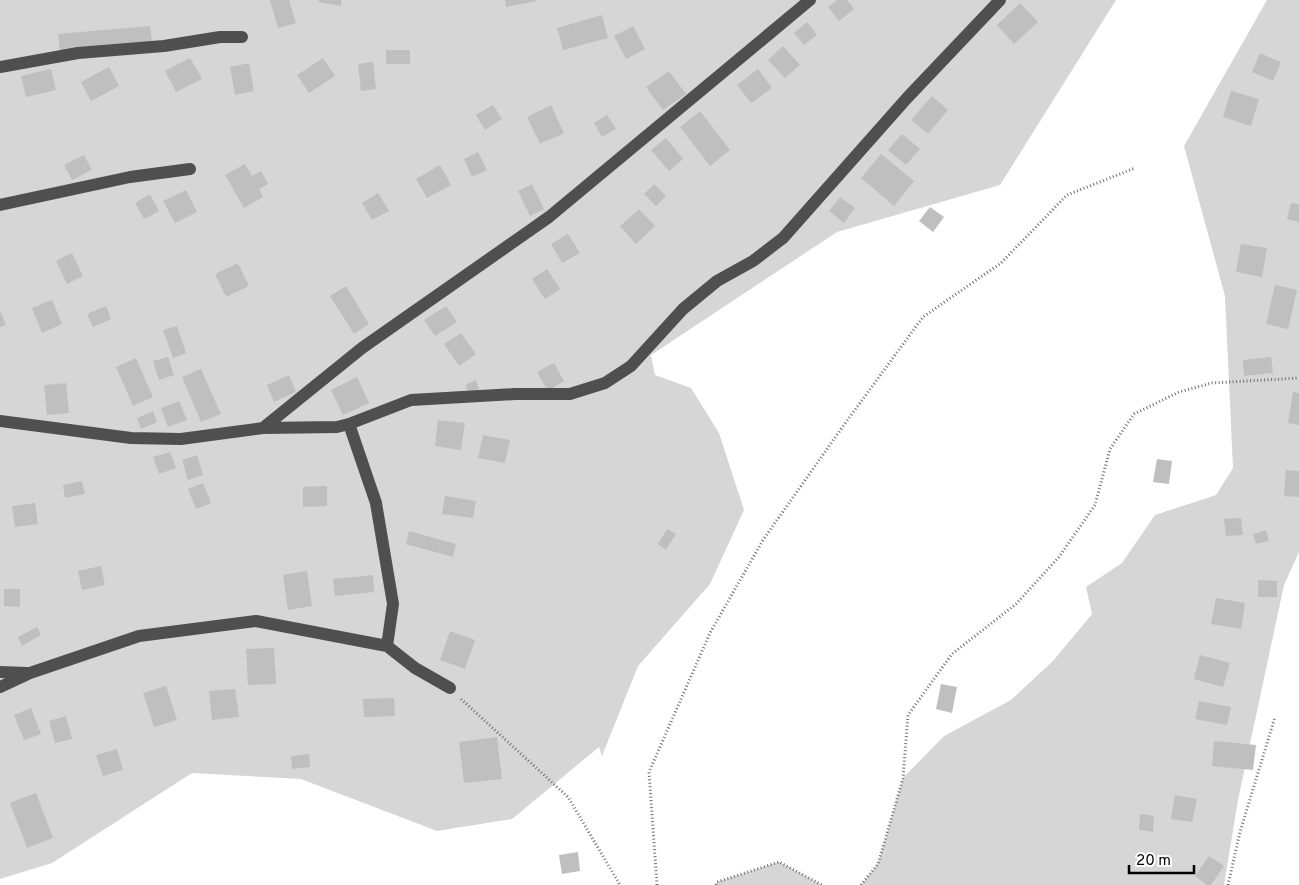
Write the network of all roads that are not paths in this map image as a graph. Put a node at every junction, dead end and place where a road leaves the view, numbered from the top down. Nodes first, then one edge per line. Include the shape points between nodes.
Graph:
1 (810, 0) edge
2 (1000, 0) edge
3 (242, 37) dead end
4 (0, 67) edge
5 (190, 169) dead end
6 (0, 205) edge
7 (0, 421) edge
8 (348, 424) junction
9 (263, 428) junction
10 (387, 646) junction
11 (0, 672) edge
12 (30, 673) junction
13 (0, 687) edge
14 (450, 688) road end

1 - 9 lane via 549,217 362,348
2 - 8 lane via 907,98 783,238 753,261 717,281 683,309 632,366 605,384 570,394 411,400
3 - 4 lane via 78,53
5 - 6 lane via 130,177
7 - 9 lane via 131,438 181,438
8 - 9 lane via 337,428
8 - 10 lane via 376,502 393,604
10 - 12 lane via 256,621 139,636
10 - 14 lane via 415,668
11 - 12 lane
12 - 13 lane

